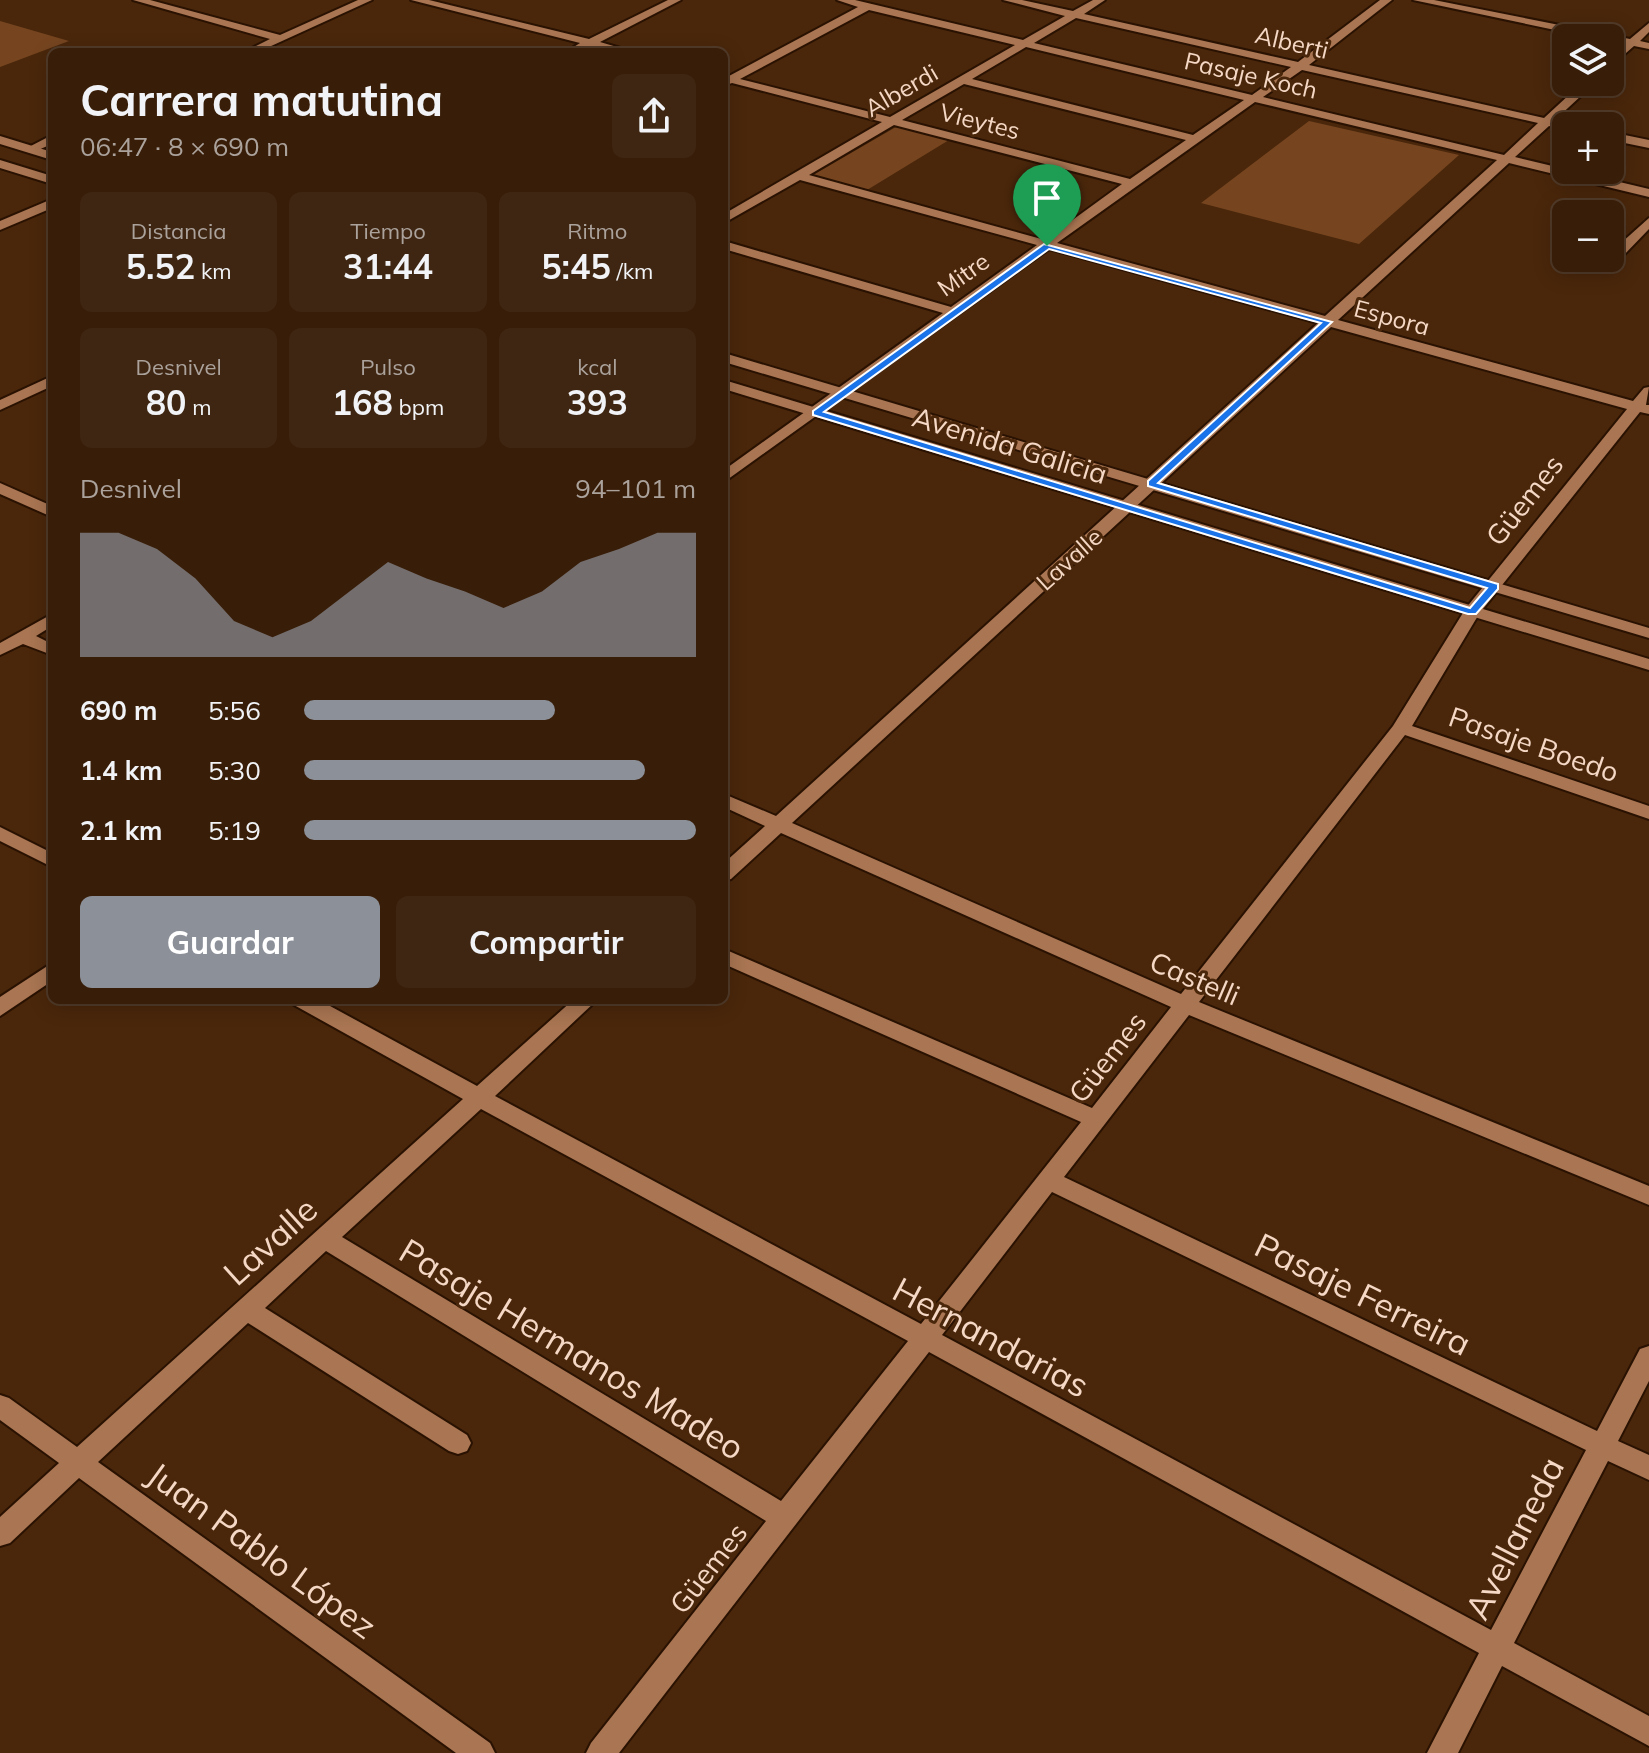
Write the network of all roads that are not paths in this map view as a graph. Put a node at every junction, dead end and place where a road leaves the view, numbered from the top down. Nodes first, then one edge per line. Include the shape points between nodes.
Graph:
1 (138, 0) edge
2 (169, 0) edge
3 (367, 0) edge
4 (416, 0) edge
5 (676, 0) edge
6 (842, 0) edge
7 (1008, 0) edge
8 (1100, 0) edge
9 (1387, 0) edge
10 (1418, 0) edge
11 (156, 5) junction
12 (868, 6) junction
13 (1075, 15) junction
14 (1649, 26) edge
15 (280, 38) junction
16 (591, 42) junction
17 (1633, 43) junction
18 (1024, 44) junction
19 (1649, 46) edge
20 (258, 48) edge
21 (579, 48) edge
22 (614, 48) edge
23 (1624, 51) edge
24 (1300, 66) junction
25 (728, 79) edge
26 (728, 80) edge
27 (965, 81) junction
28 (1575, 96) edge
29 (1254, 99) junction
30 (892, 121) junction
31 (1547, 122) junction
32 (1552, 123) edge
33 (1195, 139) junction
34 (1624, 139) edge
35 (0, 140) edge
36 (48, 141) edge
37 (1649, 144) edge
38 (31, 149) junction
39 (48, 155) edge
40 (1506, 159) junction
41 (0, 164) edge
42 (800, 176) junction
43 (48, 179) edge
44 (1132, 183) junction
45 (1649, 193) edge
46 (48, 205) edge
47 (728, 215) edge
48 (1649, 222) edge
49 (0, 226) edge
50 (728, 246) edge
51 (1047, 246) junction
52 (1624, 247) edge
53 (955, 312) junction
54 (1327, 322) junction
55 (728, 358) edge
56 (48, 382) edge
57 (728, 385) edge
58 (1649, 391) edge
59 (844, 392) junction
60 (0, 406) edge
61 (1643, 408) edge
62 (816, 413) junction
63 (728, 474) edge
64 (1151, 484) junction
65 (0, 488) edge
66 (1125, 507) junction
67 (48, 510) edge
68 (1494, 587) junction
69 (1472, 612) junction
70 (48, 621) edge
71 (1649, 633) edge
72 (23, 637) junction
73 (48, 648) edge
74 (0, 650) edge
75 (1649, 665) edge
76 (1401, 728) junction
77 (728, 802) edge
78 (1649, 813) edge
79 (779, 824) junction
80 (0, 833) edge
81 (48, 859) edge
82 (728, 870) edge
83 (728, 958) edge
84 (48, 973) edge
85 (309, 1004) edge
86 (582, 1004) edge
87 (1186, 1005) junction
88 (0, 1008) edge
89 (479, 1099) junction
90 (1096, 1119) junction
91 (1048, 1180) junction
92 (1649, 1196) edge
93 (324, 1238) junction
94 (246, 1309) junction
95 (924, 1340) junction
96 (1649, 1356) edge
97 (0, 1406) edge
98 (458, 1443) dead end
99 (1602, 1446) junction
100 (79, 1462) junction
101 (1649, 1468) edge
102 (785, 1518) junction
103 (0, 1534) edge
104 (1497, 1648) junction
105 (1649, 1732) edge
106 (480, 1753) edge
107 (601, 1753) edge
108 (1442, 1753) edge

1 - 11 street
2 - 11 street
3 - 15 street
4 - 16 street
5 - 16 street
6 - 12 street, Pasaje Koch
7 - 13 street, Alberti
8 - 13 street, Alberdi
9 - 24 street, Mitre
10 - 17 street
11 - 15 street
12 - 18 street, Pasaje Koch
12 - 25 street
13 - 18 street, Alberdi
13 - 24 street, Alberti
14 - 17 street
15 - 20 street
16 - 21 street
16 - 22 street
17 - 19 street
17 - 23 street
18 - 27 street, Alberdi
18 - 29 street, Pasaje Koch
24 - 29 street, Mitre
24 - 31 street, Alberti
26 - 30 street, Vieytes
27 - 30 street, Alberdi
27 - 33 street, Vieytes
28 - 31 street, Lavalle
29 - 33 street, Mitre
29 - 40 street, Pasaje Koch
30 - 42 street, Alberdi
30 - 44 street, Vieytes
31 - 32 street, Alberti
31 - 40 street, Lavalle
33 - 44 street, Mitre
34 - 37 street
35 - 38 street
36 - 38 street
38 - 39 street
40 - 45 street, Pasaje Koch
40 - 54 street, Lavalle
41 - 43 street
42 - 47 street, Alberdi
42 - 51 street, Espora
44 - 51 street, Mitre
46 - 49 street
48 - 52 street
50 - 53 street
51 - 53 street, Mitre
51 - 54 street, Espora
53 - 59 street, Mitre
54 - 61 street, Espora
54 - 64 street, Lavalle
55 - 59 street, Avenida Galicia
56 - 60 street
57 - 62 street, Avenida Galicia
58 - 61 street, Güemes
59 - 62 street, Mitre
59 - 64 street, Avenida Galicia
61 - 68 street, Güemes
62 - 63 street, Mitre
62 - 66 street, Avenida Galicia
64 - 66 street, Lavalle
64 - 68 street, Avenida Galicia
65 - 67 street
66 - 69 street, Avenida Galicia
66 - 79 street, Lavalle
68 - 69 street, Güemes
68 - 71 street, Avenida Galicia
69 - 75 street, Avenida Galicia
69 - 76 street, Güemes
70 - 72 street
72 - 73 street
72 - 74 street
76 - 78 street, Pasaje Boedo
76 - 87 street, Güemes
77 - 79 street, Castelli
79 - 82 street, Lavalle
79 - 87 street, Castelli
80 - 81 street
83 - 90 street
84 - 88 street
85 - 89 street, Hernandarias
86 - 89 street, Lavalle
87 - 90 street, Güemes
87 - 92 street, Castelli
89 - 93 street, Lavalle
89 - 95 street, Hernandarias
90 - 91 street, Güemes
91 - 95 street, Güemes
91 - 99 street, Pasaje Ferreira
93 - 94 street, Lavalle
93 - 102 street, Pasaje Hermanos Madeo
94 - 98 street
94 - 100 street, Lavalle
95 - 102 street, Güemes
95 - 104 street, Hernandarias
96 - 99 street, Avellaneda
97 - 100 street, Juan Pablo López
99 - 101 street, Pasaje Ferreira
99 - 104 street, Avellaneda
100 - 103 street, Lavalle
100 - 106 street, Juan Pablo López
102 - 107 street, Güemes
104 - 105 street, Hernandarias
104 - 108 street, Avellaneda

